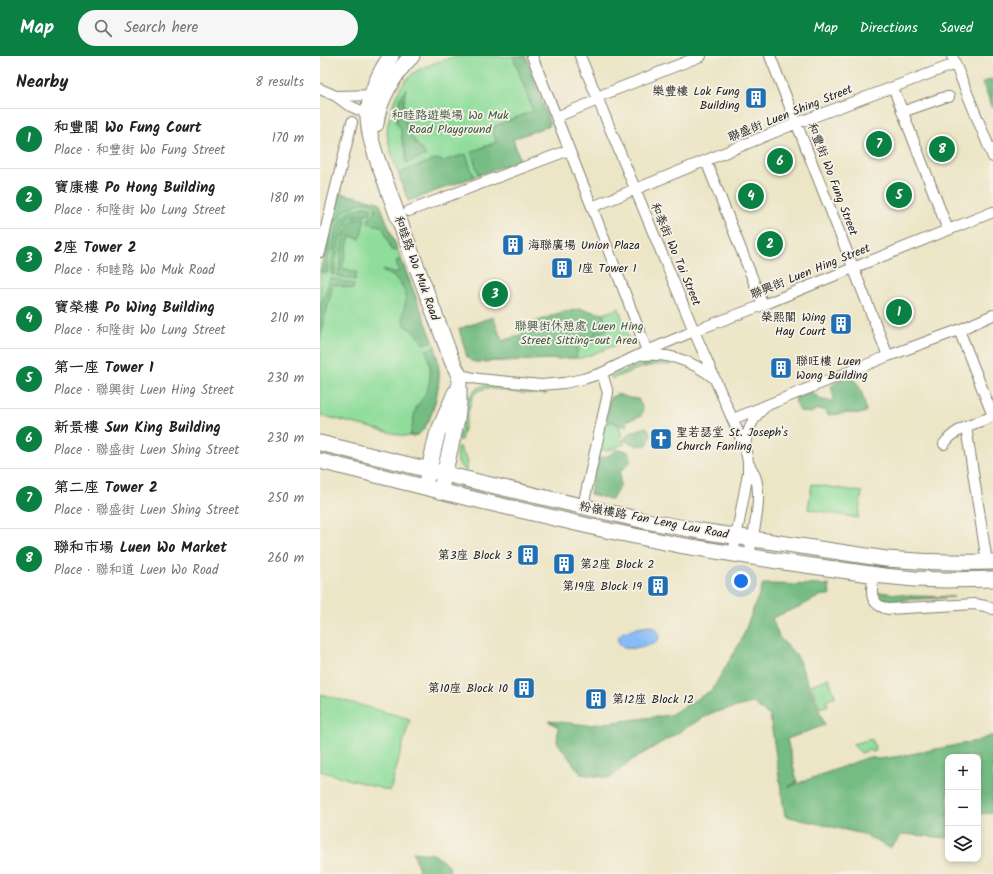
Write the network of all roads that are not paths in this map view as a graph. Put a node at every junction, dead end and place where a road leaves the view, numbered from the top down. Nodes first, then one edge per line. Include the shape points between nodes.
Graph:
1 (390, 56) edge
2 (412, 56) edge
3 (532, 56) edge
4 (580, 56) edge
5 (701, 56) edge
6 (770, 56) edge
7 (954, 60) edge
8 (893, 87) junction
9 (320, 90) edge
10 (379, 95) junction
11 (336, 96) junction
12 (949, 97) dead end
13 (595, 100) junction
14 (902, 112) junction
15 (373, 115) junction
16 (556, 117) junction
17 (352, 122) dead end
18 (797, 123) junction
19 (569, 150) junction
20 (993, 157) edge
21 (706, 161) junction
22 (635, 190) junction
23 (592, 207) junction
24 (409, 211) dead end
25 (993, 212) edge
26 (948, 230) junction
27 (320, 252) edge
28 (853, 268) junction
29 (763, 305) junction
30 (993, 315) edge
31 (959, 330) junction
32 (694, 331) junction
33 (642, 354) junction
34 (888, 356) junction
35 (602, 372) junction
36 (715, 379) junction
37 (459, 380) junction
38 (771, 404) junction
39 (993, 416) edge
40 (733, 419) junction
41 (966, 427) junction
42 (320, 443) edge
43 (944, 444) dead end
44 (745, 448) junction
45 (320, 461) edge
46 (748, 461) junction
47 (429, 470) junction
48 (444, 474) junction
49 (425, 487) junction
50 (440, 491) junction
51 (583, 506) junction
52 (736, 536) junction
53 (752, 539) junction
54 (733, 554) junction
55 (749, 556) junction
56 (990, 562) edge
57 (874, 574) junction
58 (993, 579) edge
59 (993, 609) edge

1 - 10 street, 和睦路 Wo Muk Road via 379,77
2 - 10 street, 和睦路 Wo Muk Road
3 - 16 street
4 - 13 street, 和泰街 Wo Tai Street
5 - 13 street
6 - 18 street, 和豐街 Wo Fung Street
7 - 8 street, 聯盛街 Luen Shing Street
7 - 20 street
8 - 14 street
8 - 18 street, 聯盛街 Luen Shing Street
9 - 11 street
10 - 11 street
10 - 15 street, 和睦路 Wo Muk Road
11 - 15 street via 348,105
12 - 14 street
13 - 16 street
13 - 22 street, 和泰街 Wo Tai Street
14 - 26 street
15 - 37 street, 和睦路 Wo Muk Road via 374,150
16 - 19 street
17 - 27 street
18 - 21 street, 聯盛街 Luen Shing Street
18 - 28 street, 和豐街 Wo Fung Street
19 - 23 street
19 - 24 street
21 - 22 street, 聯盛街 Luen Shing Street
21 - 29 street
22 - 23 street, 聯盛街 Luen Shing Street
22 - 32 street, 和泰街 Wo Tai Street
23 - 33 street
25 - 26 street, 聯興街 Luen Hing Street
26 - 28 street, 聯興街 Luen Hing Street
28 - 29 street, 聯興街 Luen Hing Street
28 - 34 street, 和豐街 Wo Fung Street
29 - 32 street, 聯興街 Luen Hing Street
30 - 31 street
31 - 34 street
31 - 39 street
32 - 33 street, 聯興街 Luen Hing Street
32 - 36 street, 和泰街 Wo Tai Street
33 - 35 street, 聯興街 Luen Hing Street
33 - 36 street, 聯興街 Luen Hing Street via 685,360
34 - 38 street
35 - 37 street, 聯興街 Luen Hing Street via 574,382 541,385 479,379
35 - 51 street via 608,394
36 - 40 street, 和泰街 Wo Tai Street
37 - 47 street via 437,435
37 - 48 street, 和睦路 Wo Muk Road via 457,420
38 - 40 street
38 - 44 street via 760,411 751,424 746,434
39 - 41 street
40 - 44 street, 和泰街 Wo Tai Street
41 - 43 street via 953,434
41 - 56 street
42 - 47 street, 粉嶺樓路 Fan Leng Lau Road
44 - 46 street, 和泰街 Wo Tai Street
45 - 49 street, 粉嶺樓路 Fan Leng Lau Road
46 - 52 street, 和泰街 Wo Tai Street
46 - 53 street, 和泰街 Wo Tai Street via 755,477 758,494
47 - 48 street, 粉嶺樓路 Fan Leng Lau Road
47 - 49 street
48 - 50 street, 和睦路 Wo Muk Road
48 - 51 street, 粉嶺樓路 Fan Leng Lau Road
49 - 50 street, 粉嶺樓路 Fan Leng Lau Road
50 - 54 street, 粉嶺樓路 Fan Leng Lau Road via 645,538
51 - 52 street, 粉嶺樓路 Fan Leng Lau Road via 641,520
52 - 53 street, 粉嶺樓路 Fan Leng Lau Road
52 - 54 street, 和泰街 Wo Tai Street
53 - 55 street, 和泰街 Wo Tai Street
53 - 56 street, 粉嶺樓路 Fan Leng Lau Road via 916,562
54 - 55 street, 粉嶺樓路 Fan Leng Lau Road
55 - 57 street, 粉嶺樓路 Fan Leng Lau Road
57 - 58 street, 粉嶺樓路 Fan Leng Lau Road via 914,579
57 - 59 street via 872,594 875,603 883,608 974,604

